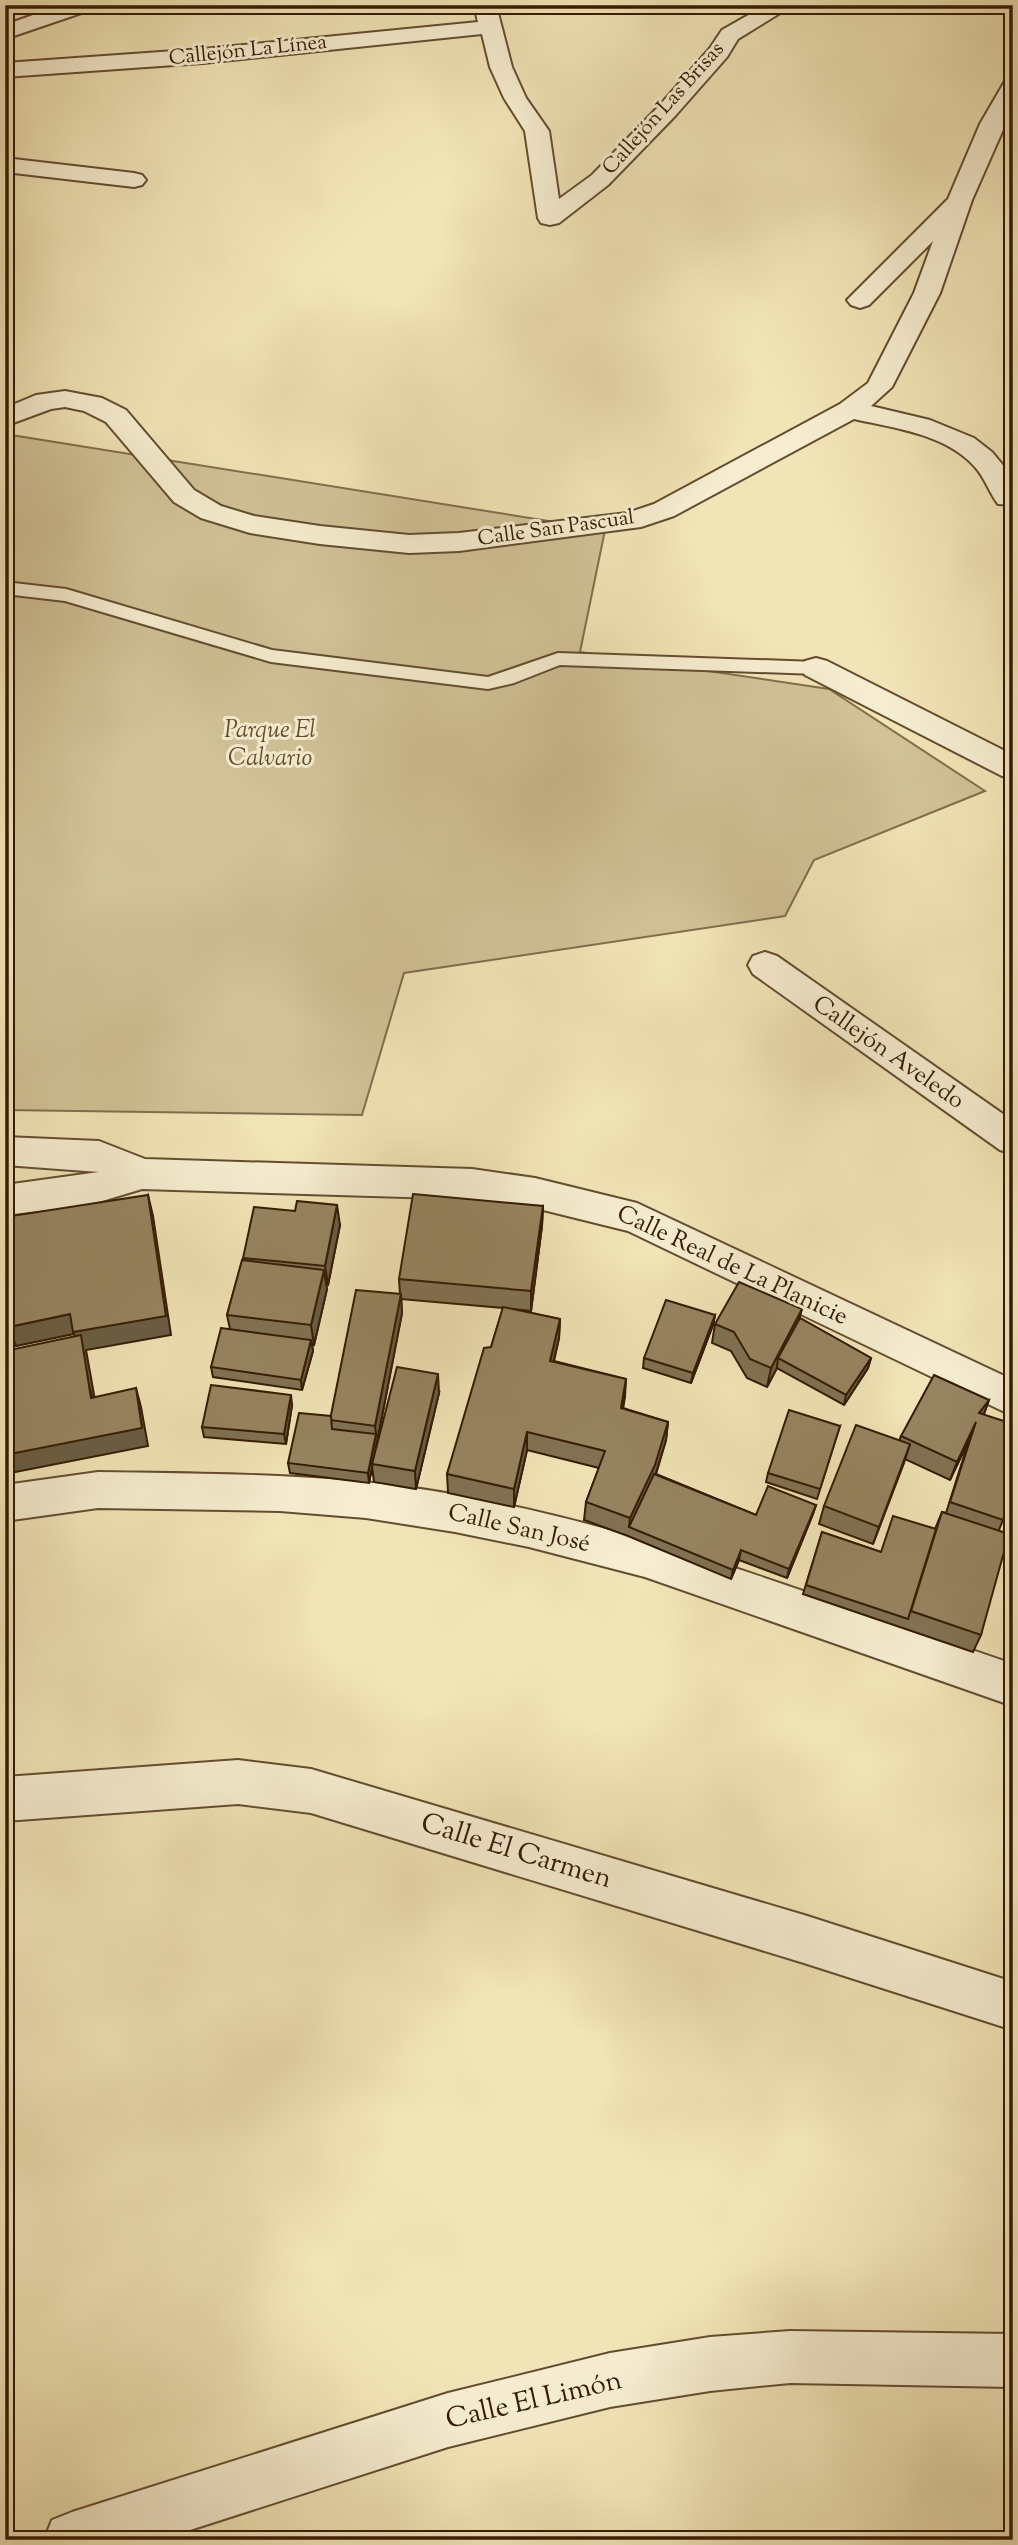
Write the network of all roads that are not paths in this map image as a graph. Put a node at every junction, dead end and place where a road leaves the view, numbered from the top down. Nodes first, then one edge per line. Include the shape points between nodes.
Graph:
1 (82, 5) edge
2 (782, 5) edge
3 (488, 16) edge
4 (5, 32) edge
5 (5, 70) edge
6 (1013, 86) edge
7 (5, 165) edge
8 (134, 180) dead end
9 (960, 200) junction
10 (860, 300) dead end
11 (850, 410) junction
12 (5, 418) edge
13 (153, 456) junction
14 (1008, 498) dead end
15 (418, 517) dead end
16 (5, 588) edge
17 (816, 668) joint
18 (1013, 768) edge
19 (765, 965) dead end
20 (1013, 1140) edge
21 (5, 1151) edge
22 (142, 1174) junction
23 (5, 1200) edge
24 (1013, 1399) edge
25 (5, 1503) edge
26 (1013, 1685) edge
27 (5, 1799) edge
28 (1013, 2006) edge
29 (1013, 2361) edge
30 (72, 2540) edge

1 - 4 street
2 - 3 street, Callejón Las Brisas via 730,35 667,111 600,180 550,218 537,131 501,67
3 - 5 street, Callejón La Línea via 203,56
6 - 9 street, Calle San Pascual
7 - 8 street
9 - 10 street
9 - 11 street, Calle San Pascual via 927,293 893,362 879,387
11 - 13 street, Calle San Pascual via 631,522 459,542 409,544 250,524 211,512 184,496
11 - 14 street via 937,431 965,443 1001,478
12 - 13 street, Calle San Pascual via 46,401 92,404 116,416
13 - 15 street via 185,476 241,497 290,508
16 - 17 lane via 66,595 271,656 488,684 558,659
17 - 18 street
19 - 20 street, Callejón Aveledo
21 - 22 street, Calle Real de La Planicie via 99,1156
22 - 23 street, Calle Real de La Planicie via 89,1190
22 - 24 street, Calle Real de La Planicie via 472,1184 590,1204 637,1218
25 - 26 street, Calle San José via 98,1490 280,1493 455,1513 645,1558
27 - 28 street, Calle El Carmen via 238,1782 284,1786 804,1938
29 - 30 street, Calle El Limón via 790,2357 610,2380 449,2420

